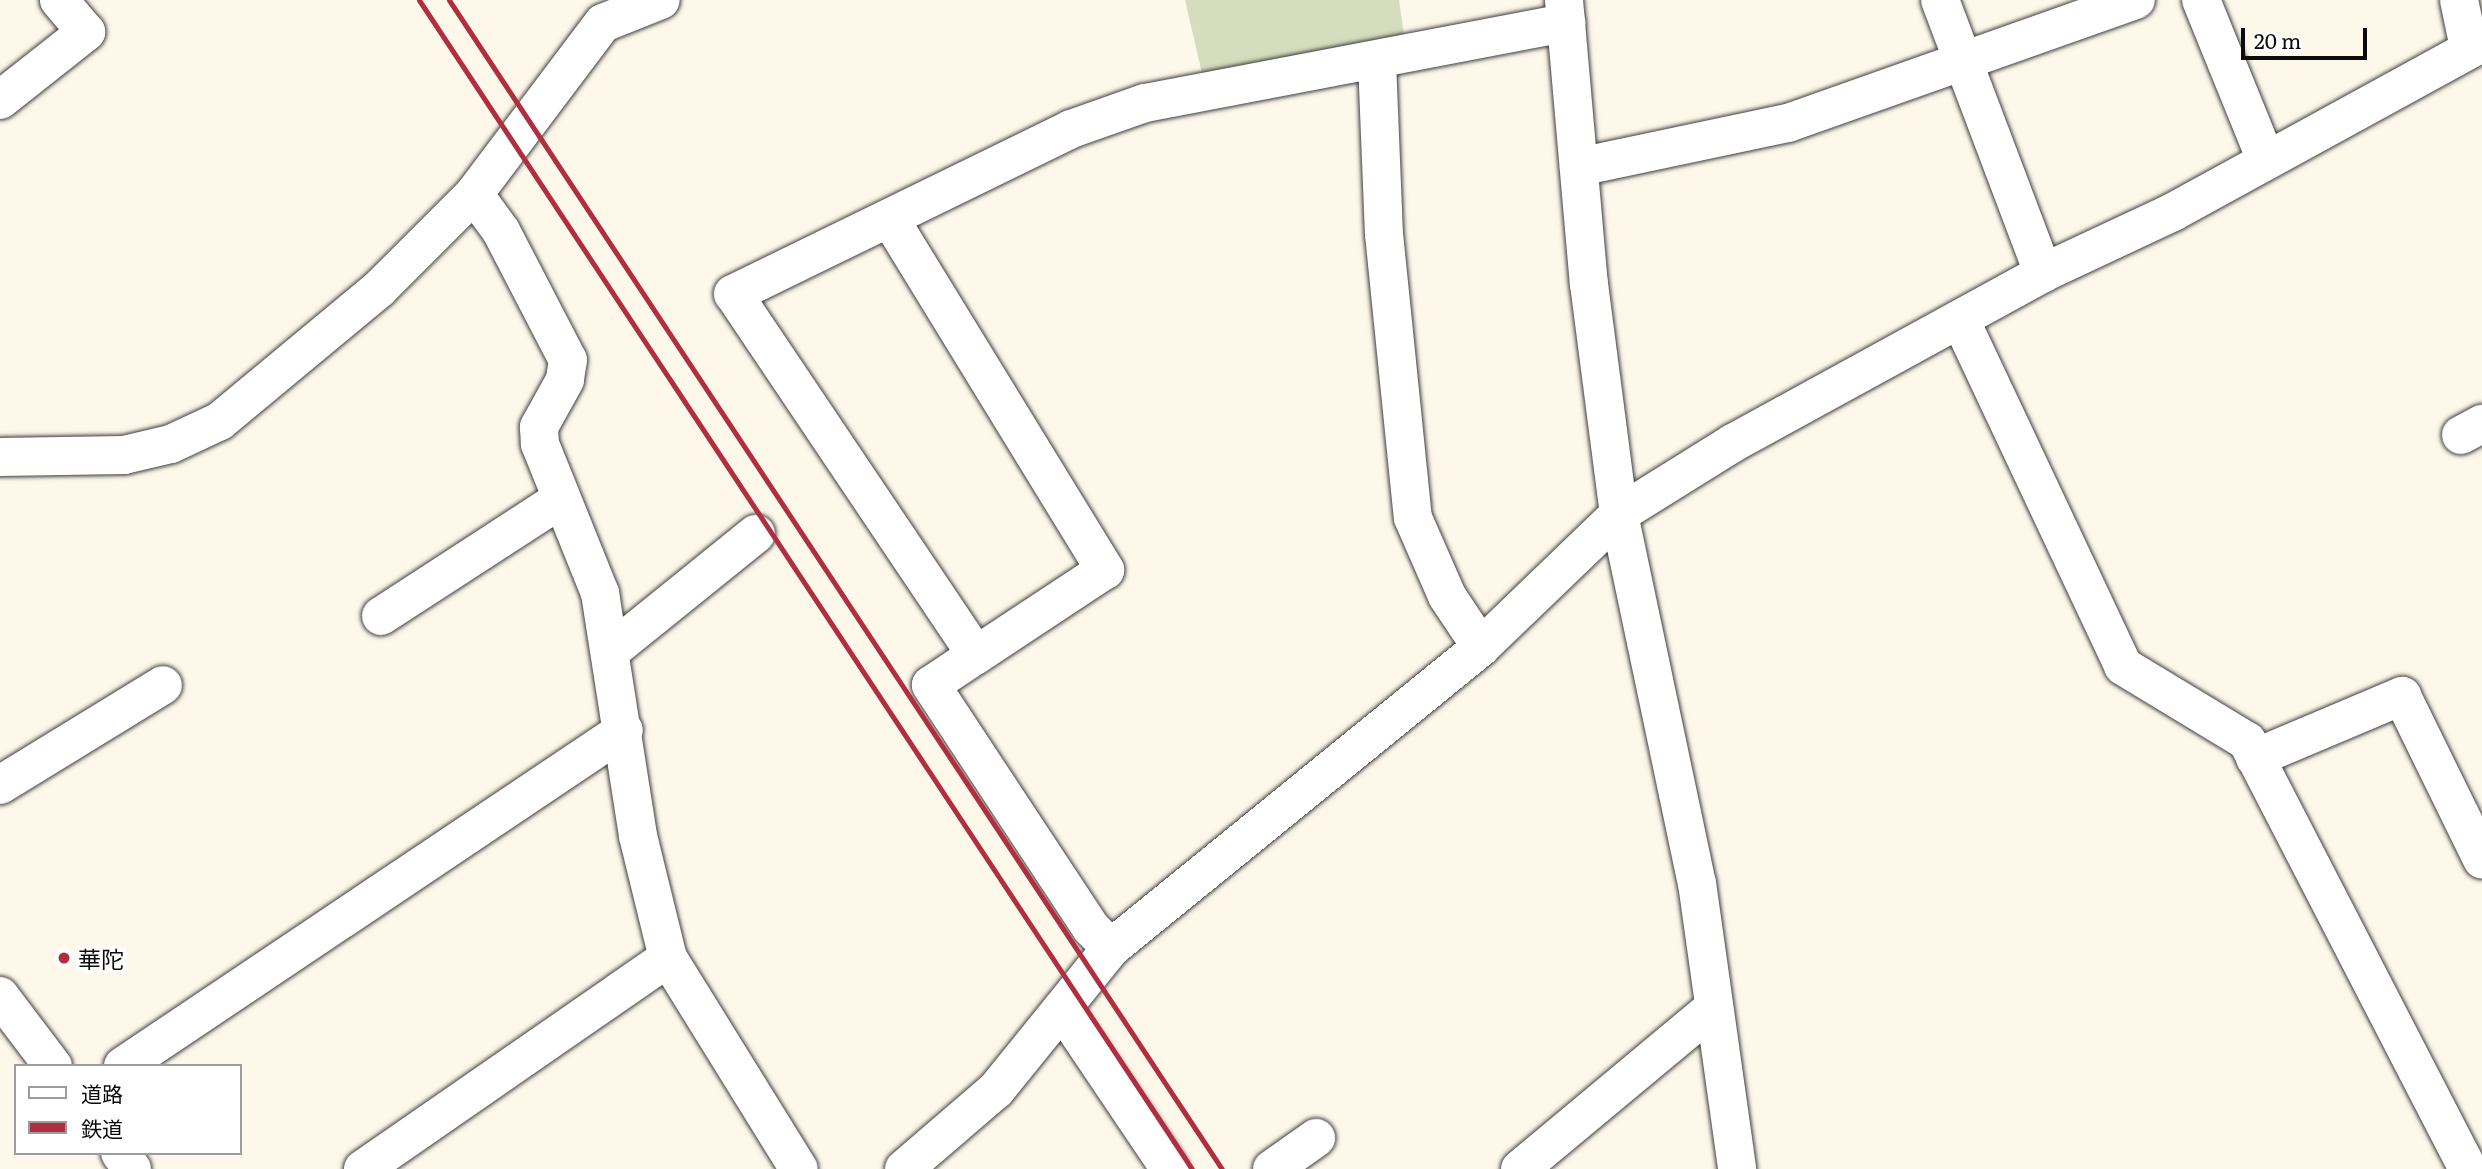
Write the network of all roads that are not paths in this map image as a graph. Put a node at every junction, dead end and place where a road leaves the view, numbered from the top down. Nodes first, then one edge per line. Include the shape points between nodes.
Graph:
1 (59, 0) edge
2 (1940, 0) edge
3 (2136, 0) edge
4 (2202, 0) edge
5 (2459, 0) edge
6 (656, 1) edge
7 (1565, 12) edge
8 (2475, 46) edge
9 (1377, 61) junction
10 (1964, 63) junction
11 (0, 100) edge
12 (2266, 160) junction
13 (1579, 167) junction
14 (474, 194) junction
15 (890, 219) junction
16 (2043, 273) junction
17 (1960, 319) junction
18 (0, 457) edge
19 (558, 501) junction
20 (1619, 514) junction
21 (756, 534) dead end
22 (381, 616) dead end
23 (1481, 647) junction
24 (612, 650) junction
25 (976, 655) junction
26 (163, 685) dead end
27 (624, 730) junction
28 (2255, 758) junction
29 (0, 785) edge
30 (2482, 859) edge
31 (1111, 948) junction
32 (668, 958) junction
33 (0, 996) edge
34 (1713, 1008) junction
35 (1062, 1009) junction
36 (51, 1064) edge
37 (126, 1064) edge
38 (1316, 1138) dead end
39 (363, 1169) edge
40 (799, 1169) edge
41 (904, 1169) edge
42 (1170, 1169) edge
43 (1272, 1169) edge
44 (1520, 1169) edge
45 (1737, 1169) edge
46 (2468, 1169) edge

1 - 11 street via 86,32
2 - 10 street
3 - 10 street
4 - 12 street
5 - 8 street
6 - 14 street via 603,23
7 - 9 street
7 - 13 street
8 - 12 street
9 - 15 street via 1145,103 1071,129
9 - 23 street via 1384,234 1413,518 1447,596
10 - 13 street via 1788,123
10 - 16 street
12 - 16 street
13 - 20 street
14 - 18 street via 379,289 220,422 171,444 124,455
14 - 19 street via 501,231 568,360 565,380 539,427
15 - 25 street via 1105,570
15 - 25 street via 733,294
16 - 17 street
17 - 20 street
17 - 28 street via 2123,666 2247,741
19 - 22 street
19 - 24 street via 600,593
20 - 23 street
20 - 34 street via 1697,883
21 - 24 street
23 - 31 street
24 - 27 street
25 - 31 street via 932,685 1091,928
26 - 29 street
27 - 32 street via 638,836
27 - 37 street
28 - 30 street via 2402,696
28 - 46 street
31 - 35 street
32 - 39 street
32 - 40 street
33 - 36 street
34 - 44 street
34 - 45 street
35 - 41 street via 996,1090
35 - 42 street
38 - 43 street

